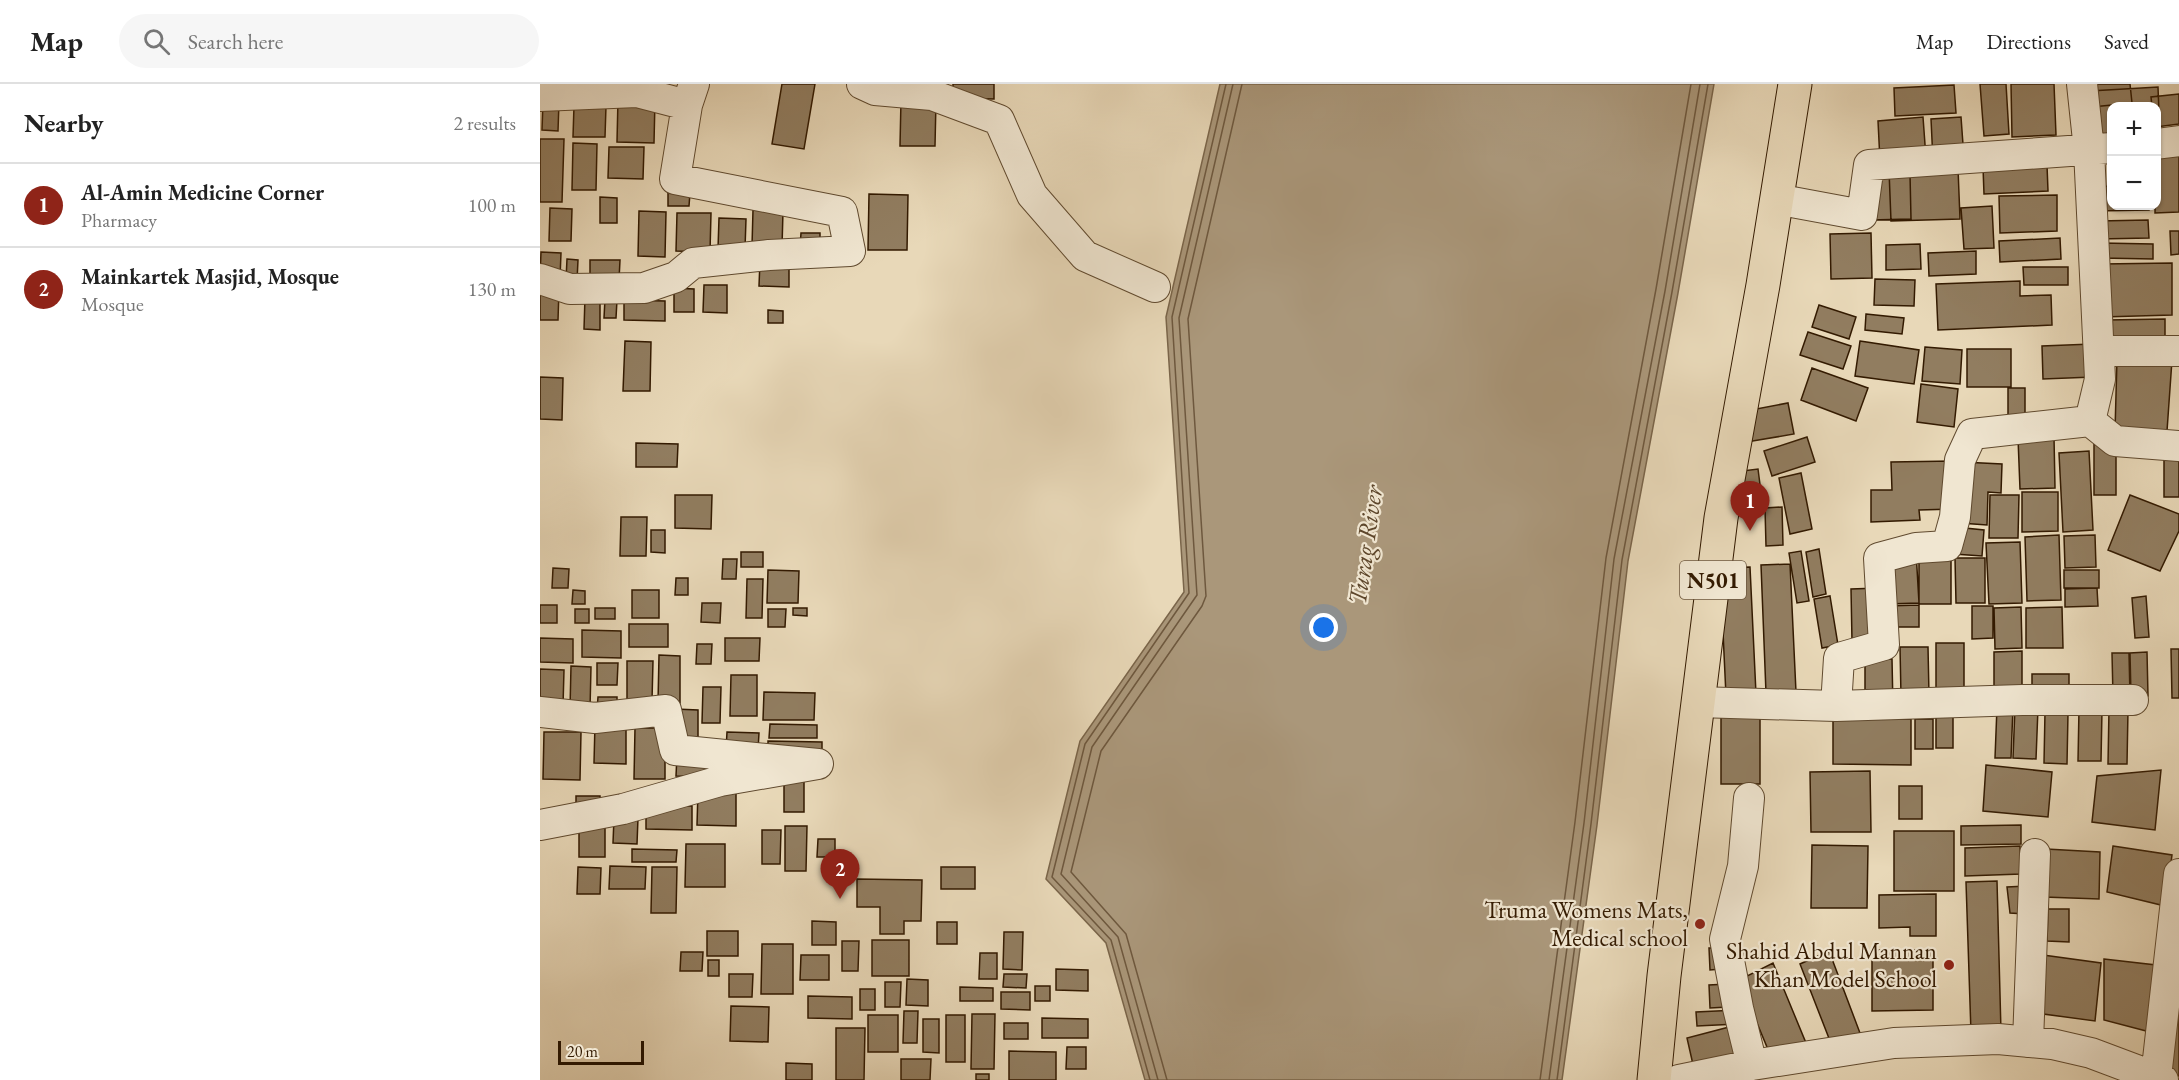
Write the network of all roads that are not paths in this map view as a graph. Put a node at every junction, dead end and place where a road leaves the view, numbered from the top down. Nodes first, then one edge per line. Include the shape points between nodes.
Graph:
1 (862, 84) edge
2 (1795, 84) edge
3 (2082, 84) edge
4 (691, 94) edge
5 (540, 96) edge
6 (2179, 141) edge
7 (2161, 143) edge
8 (2100, 149) edge
9 (1776, 199) junction
10 (540, 279) edge
11 (1155, 287) dead end
12 (2099, 351) junction
13 (2179, 351) edge
14 (2090, 422) junction
15 (2179, 446) edge
16 (2133, 700) dead end
17 (1697, 702) junction
18 (1836, 706) junction
19 (540, 712) edge
20 (1749, 798) dead end
21 (540, 825) edge
22 (2035, 854) dead end
23 (2179, 874) edge
24 (2028, 1042) junction
25 (1752, 1065) junction
26 (2159, 1079) edge
27 (1654, 1080) edge
28 (1678, 1080) edge

1 - 11 street via 875,90 932,94 999,120 1032,195 1085,256
2 - 9 highway, N501
3 - 8 street
4 - 5 street
4 - 10 street via 675,179 842,212 850,251 693,263 676,277 644,288 570,289
6 - 7 street
8 - 9 street via 1869,165 1862,215
8 - 12 street
9 - 17 highway, N501 via 1721,518
12 - 13 street
12 - 14 street via 2100,379
14 - 15 street via 2115,441
14 - 18 street via 1972,434 1960,460 1955,517 1947,546 1916,548 1879,558 1884,645 1839,658
16 - 18 street
17 - 18 street
17 - 27 highway, N501
19 - 21 street via 595,718 666,710 675,750 818,764 720,781 623,809
20 - 25 street via 1743,866 1725,939
22 - 24 street
23 - 26 street
24 - 25 street via 1893,1043
24 - 26 street via 2091,1053
25 - 28 street

